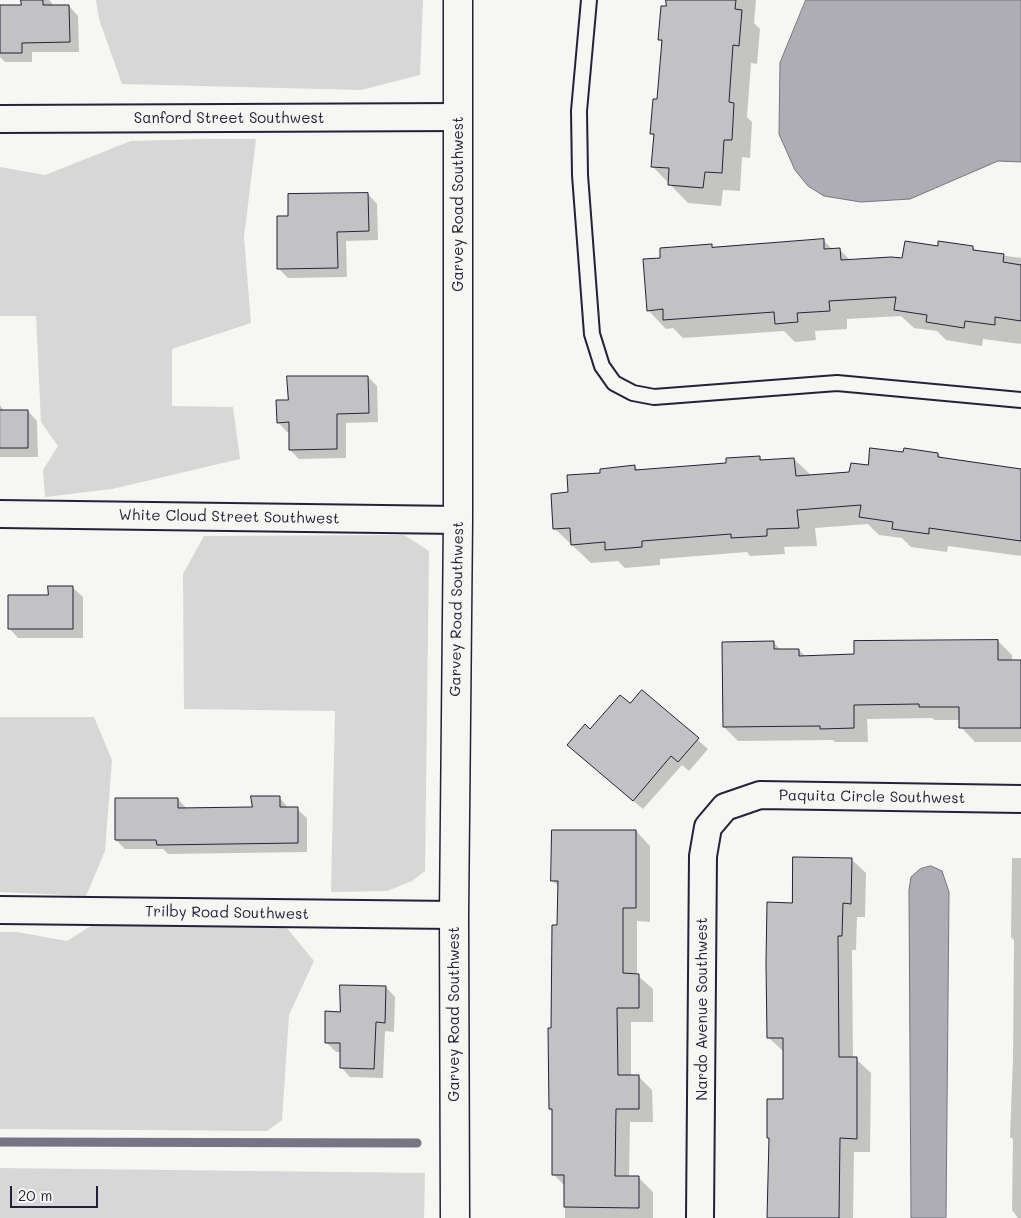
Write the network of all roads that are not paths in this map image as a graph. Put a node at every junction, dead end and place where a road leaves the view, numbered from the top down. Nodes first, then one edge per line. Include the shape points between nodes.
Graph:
1 (458, 0) edge
2 (589, 0) edge
3 (458, 117) junction
4 (0, 119) edge
5 (1021, 400) edge
6 (0, 514) edge
7 (458, 520) junction
8 (1021, 799) edge
9 (726, 806) joint
10 (0, 910) edge
11 (454, 915) junction
12 (455, 1218) edge
13 (700, 1218) edge

1 - 3 street, Garvey Road Southwest
2 - 5 lane via 579,110 580,175 592,334 602,366 614,383 633,393 654,397 837,383
3 - 4 street, Sanford Street Southwest
3 - 7 street, Garvey Road Southwest
6 - 7 street, White Cloud Street Southwest
7 - 11 street, Garvey Road Southwest
8 - 9 street, Paquita Circle Southwest via 760,795
9 - 13 street, Nardo Avenue Southwest via 708,827 703,856
10 - 11 street, Trilby Road Southwest
11 - 12 street, Garvey Road Southwest

